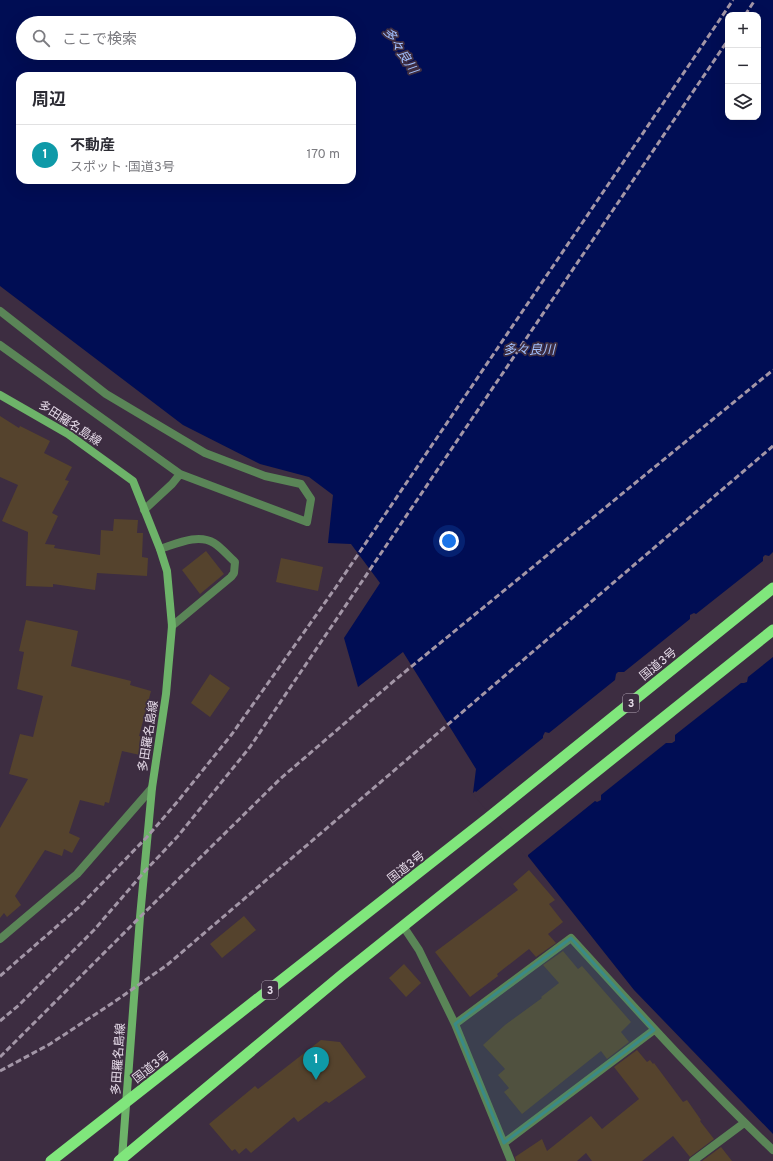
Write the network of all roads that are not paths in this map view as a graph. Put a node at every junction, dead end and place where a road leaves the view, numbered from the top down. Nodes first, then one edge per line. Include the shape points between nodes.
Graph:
1 (0, 311) edge
2 (0, 345) edge
3 (0, 395) edge
4 (180, 474) junction
5 (144, 510) junction
6 (160, 549) junction
7 (773, 588) edge
8 (172, 626) junction
9 (773, 630) edge
10 (152, 788) junction
11 (403, 926) junction
12 (0, 939) edge
13 (455, 1024) junction
14 (654, 1030) junction
15 (127, 1102) junction
16 (744, 1123) junction
17 (504, 1143) junction
18 (773, 1150) edge
19 (120, 1160) edge
20 (51, 1161) edge
21 (511, 1161) edge
22 (693, 1161) edge

1 - 4 street via 106,394 205,453 265,476 301,484 311,499 308,522
2 - 4 street
3 - 5 main road, 多田羅名島線 via 68,434 133,481
4 - 5 street
5 - 6 main road, 多田羅名島線
6 - 8 main road, 多田羅名島線 via 167,571
6 - 8 street via 192,539 201,539 214,543 235,562 231,577
7 - 15 highway, 国道3号 / 3 via 488,818
8 - 10 main road, 多田羅名島線 via 166,694
9 - 11 highway
10 - 12 street via 77,874
10 - 15 main road, 多田羅名島線 via 139,924
11 - 13 street via 419,950
11 - 19 highway
13 - 14 street via 571,938
13 - 17 street
14 - 16 street
14 - 17 street
15 - 19 main road, 多田羅名島線
15 - 20 highway, 国道3号 / 3
16 - 18 street
16 - 22 street
17 - 21 street

